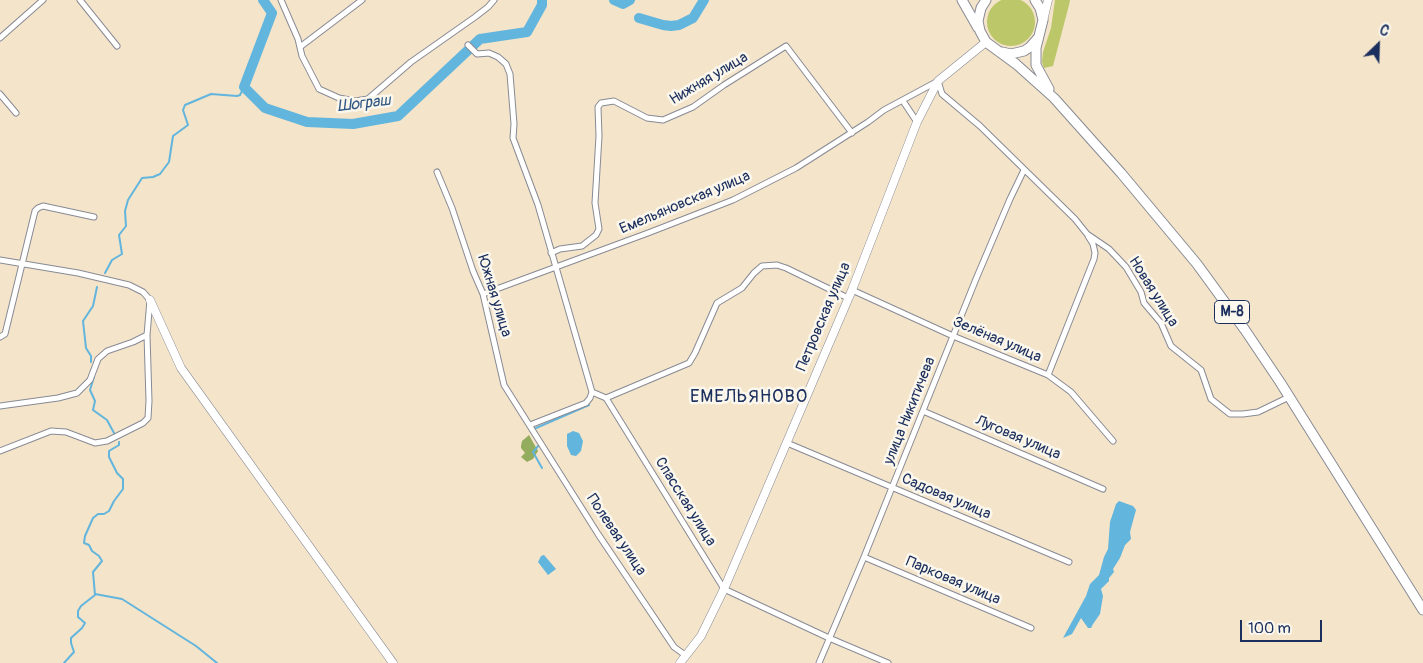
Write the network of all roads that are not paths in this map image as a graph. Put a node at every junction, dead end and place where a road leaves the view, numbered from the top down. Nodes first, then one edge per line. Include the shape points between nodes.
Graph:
1 (42, 0) edge
2 (80, 0) edge
3 (281, 0) edge
4 (362, 0) edge
5 (494, 0) edge
6 (962, 0) edge
7 (986, 0) edge
8 (1035, 0) edge
9 (1048, 0) edge
10 (1042, 26) junction
11 (1039, 36) junction
12 (0, 38) edge
13 (986, 42) junction
14 (468, 45) dead end
15 (117, 46) dead end
16 (300, 47) junction
17 (938, 81) junction
18 (0, 94) edge
19 (1054, 98) junction
20 (902, 101) junction
21 (16, 112) dead end
22 (917, 122) junction
23 (852, 133) junction
24 (1024, 170) junction
25 (437, 172) dead end
26 (94, 217) dead end
27 (1087, 234) junction
28 (551, 253) junction
29 (0, 260) edge
30 (23, 264) junction
31 (555, 267) junction
32 (852, 290) junction
33 (483, 294) junction
34 (848, 298) junction
35 (150, 300) junction
36 (147, 335) junction
37 (953, 336) junction
38 (0, 337) edge
39 (1048, 375) junction
40 (592, 392) junction
41 (1289, 397) junction
42 (606, 398) junction
43 (0, 406) edge
44 (923, 411) junction
45 (530, 425) junction
46 (1113, 441) dead end
47 (787, 442) junction
48 (0, 451) edge
49 (892, 488) junction
50 (1103, 488) dead end
51 (864, 557) junction
52 (1069, 562) dead end
53 (724, 589) junction
54 (1423, 610) edge
55 (1031, 628) dead end
56 (829, 638) junction
57 (686, 655) junction
58 (393, 663) edge
59 (680, 663) edge
60 (819, 663) edge
61 (888, 663) edge

1 - 12 street
2 - 15 street
3 - 16 street
4 - 16 street
5 - 16 street via 465,26 435,44 368,99 339,98 319,88
6 - 13 main road
7 - 13 main road via 978,25
8 - 10 main road via 1042,14
9 - 10 street
10 - 11 main road, М-8
11 - 13 main road via 1030,47 1020,52 1005,53
11 - 19 main road, М-8 via 1036,68
13 - 17 street, Петровская улица
13 - 19 main road, М-8
14 - 28 street via 477,54 488,53 498,57 510,74 513,138 538,205
17 - 20 street, Емельяновская улица
17 - 22 street, Петровская улица
17 - 24 street, Новая улица via 942,94
18 - 21 street
19 - 41 main road, М-8 via 1197,264
20 - 22 street
20 - 23 street, Емельяновская улица
22 - 32 street, Петровская улица
23 - 28 street, Нижняя улица via 786,46 693,107 663,120 647,118 614,101 601,103 598,107 595,203 599,229 582,246
23 - 31 street, Емельяновская улица via 796,168 733,200
24 - 27 street, Новая улица
24 - 37 street, улица Никитичева
25 - 33 street, Южная улица
26 - 30 street via 43,206 38,208
27 - 39 street via 1093,244 1094,260
27 - 41 street, Новая улица via 1109,249 1126,267 1144,303 1161,323 1171,346 1201,370 1211,399 1230,414 1243,414 1258,412
28 - 31 street
29 - 30 street
30 - 35 street via 129,285
30 - 38 street via 5,334
31 - 33 street, Емельяновская улица
31 - 40 street
32 - 34 street, Петровская улица
32 - 37 street, Зелёная улица
33 - 45 street, Южная улица via 504,385
34 - 42 street via 786,268 762,266 742,288 717,303 689,362
34 - 47 street, Петровская улица
35 - 36 street
35 - 58 street via 181,368
36 - 43 street via 107,351 98,359 90,380 76,393
36 - 48 street via 149,401 148,418 143,423 107,441 94,443 66,432 51,431
37 - 39 street, Зелёная улица
37 - 44 street, улица Никитичева
39 - 46 street, Зелёная улица via 1072,392
40 - 42 street
40 - 45 street via 586,403
41 - 54 main road, М-8
42 - 53 street, Спасская улица
44 - 49 street, улица Никитичева
44 - 50 street, Луговая улица
45 - 57 street, Полевая улица via 674,648
47 - 49 street, Садовая улица
47 - 53 street, Петровская улица
49 - 51 street, улица Никитичева
49 - 52 street, Садовая улица
51 - 55 street, Парковая улица
51 - 56 street, улица Никитичева
53 - 56 street
53 - 57 street, Петровская улица via 701,636
56 - 60 street, улица Никитичева
56 - 61 street
57 - 59 street, Петровская улица

